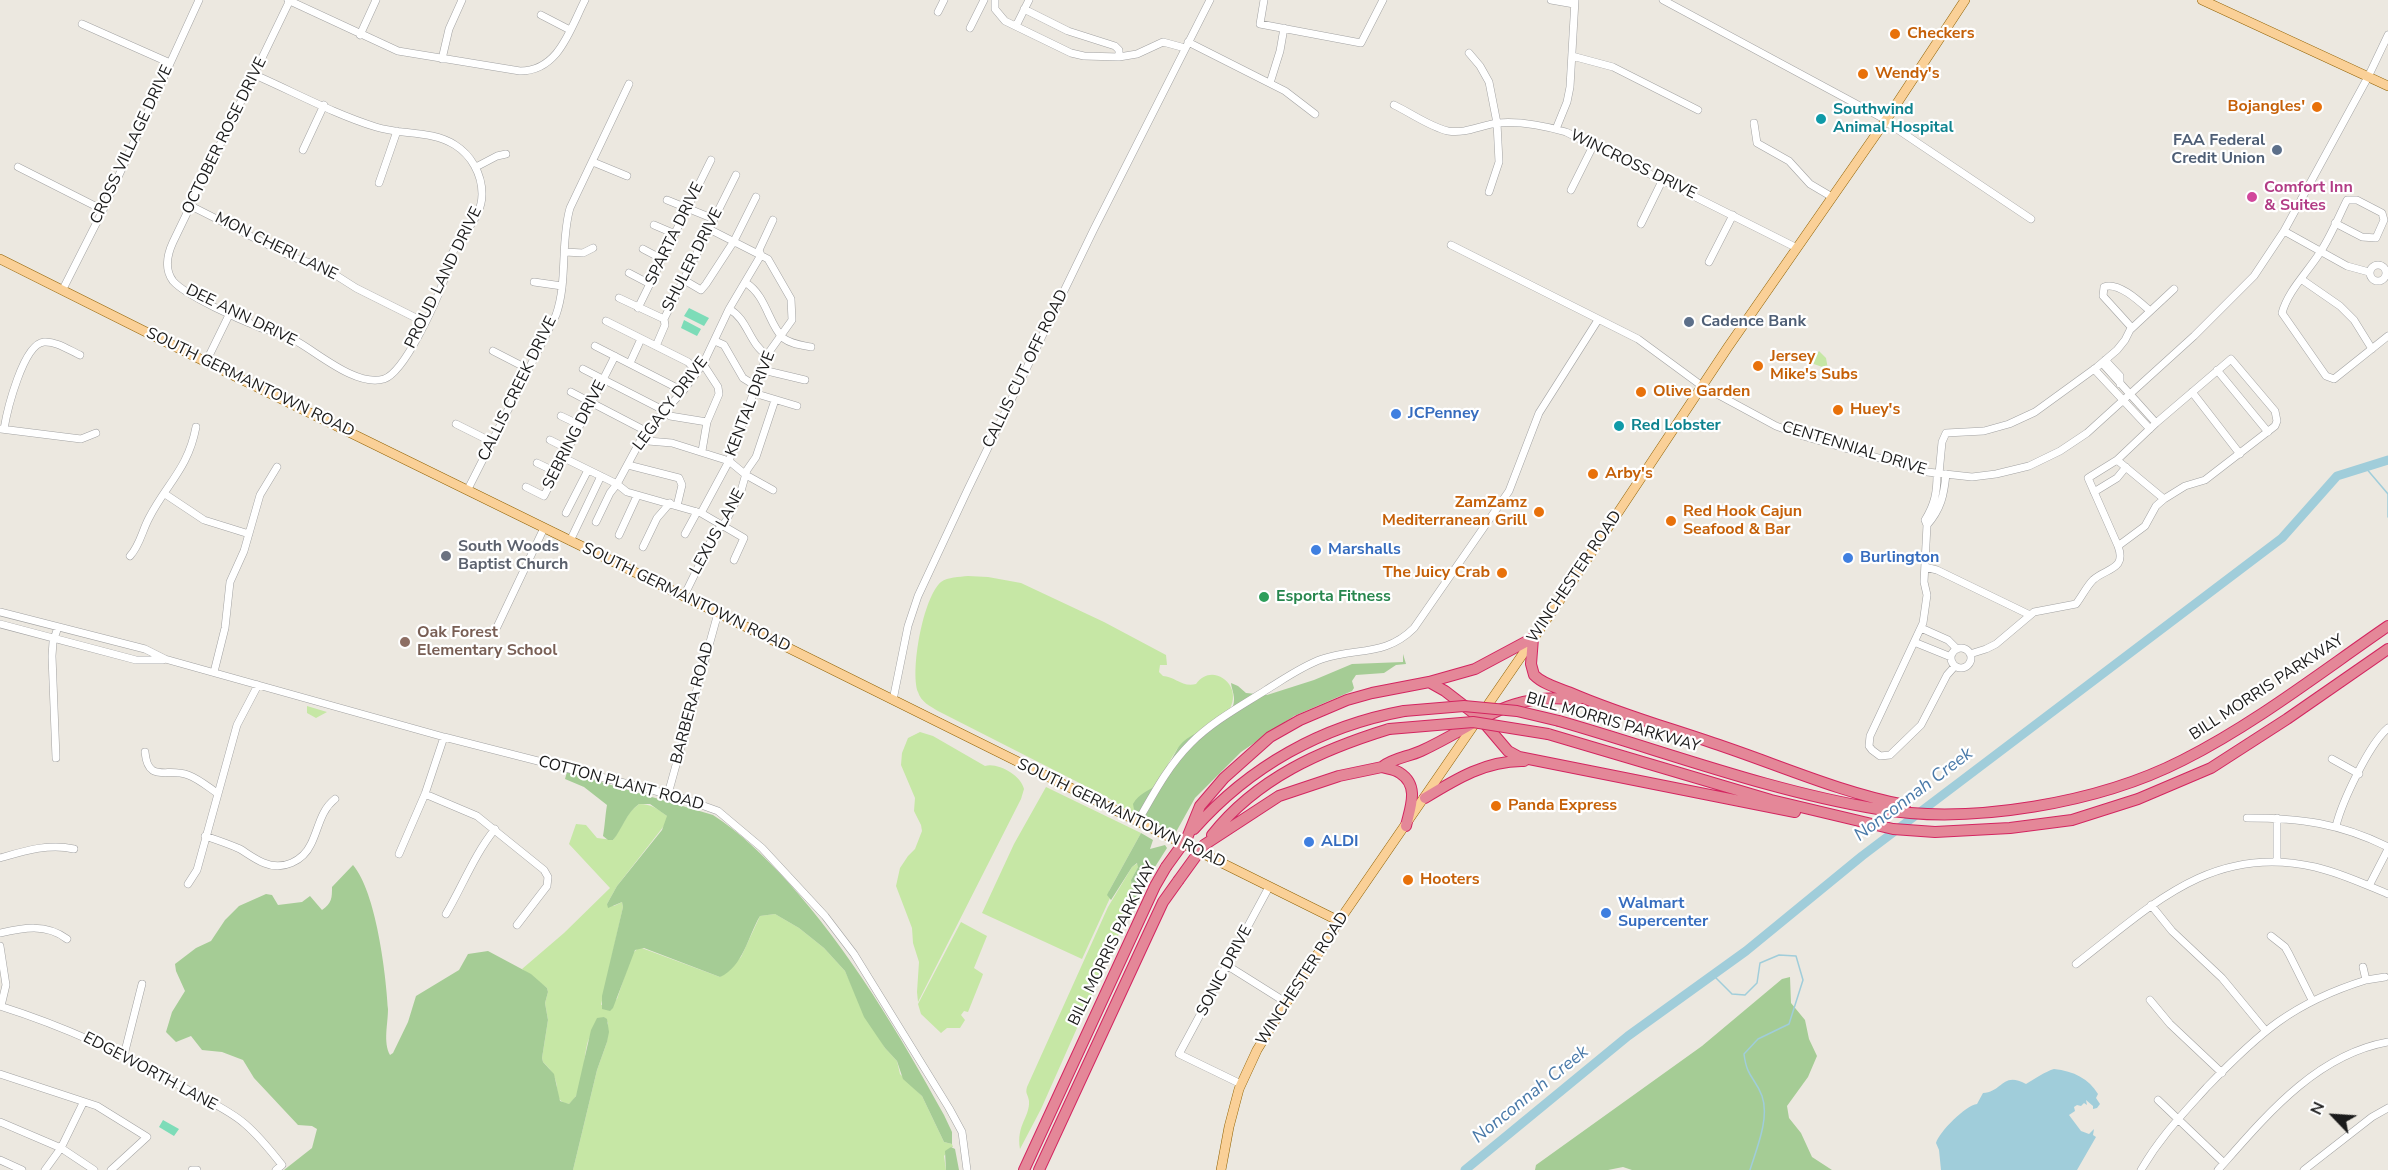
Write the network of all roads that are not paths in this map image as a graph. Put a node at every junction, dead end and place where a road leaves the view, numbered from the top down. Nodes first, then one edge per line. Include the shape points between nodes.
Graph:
1 (199, 0) edge
2 (289, 0) edge
3 (376, 0) edge
4 (462, 0) edge
5 (585, 0) edge
6 (944, 0) edge
7 (984, 0) edge
8 (995, 0) edge
9 (1029, 0) edge
10 (1210, 0) edge
11 (1264, 0) edge
12 (1383, 0) edge
13 (1551, 0) edge
14 (1663, 0) edge
15 (1965, 0) edge
16 (2202, 0) edge
17 (1574, 2) edge
18 (1024, 9) junction
19 (938, 12) dead end
20 (540, 15) dead end
21 (82, 24) dead end
22 (1016, 26) junction
23 (970, 28) dead end
24 (1284, 28) junction
25 (570, 30) junction
26 (360, 35) junction
27 (2388, 35) edge
28 (1187, 45) junction
29 (1469, 52) dead end
30 (1572, 56) junction
31 (1119, 57) junction
32 (442, 59) junction
33 (170, 63) junction
34 (255, 75) junction
35 (2368, 77) junction
36 (1269, 83) junction
37 (629, 84) dead end
38 (2388, 86) edge
39 (324, 105) junction
40 (1394, 105) dead end
41 (1698, 110) dead end
42 (1315, 114) dead end
43 (1886, 120) junction
44 (1497, 123) junction
45 (1754, 123) dead end
46 (1556, 129) junction
47 (397, 131) junction
48 (1594, 144) junction
49 (303, 150) dead end
50 (506, 154) dead end
51 (711, 160) dead end
52 (593, 162) junction
53 (18, 167) dead end
54 (476, 167) junction
55 (736, 175) dead end
56 (627, 176) dead end
57 (1663, 179) junction
58 (379, 183) dead end
59 (1571, 190) dead end
60 (1489, 192) dead end
61 (756, 197) dead end
62 (1832, 197) junction
63 (667, 200) dead end
64 (191, 206) junction
65 (688, 207) junction
66 (103, 210) junction
67 (1733, 215) junction
68 (714, 219) junction
69 (2031, 219) dead end
70 (773, 220) dead end
71 (2335, 223) junction
72 (1641, 224) dead end
73 (654, 225) dead end
74 (709, 229) junction
75 (2284, 231) junction
76 (675, 234) junction
77 (734, 242) junction
78 (1451, 245) dead end
79 (1796, 247) junction
80 (593, 248) dead end
81 (643, 249) dead end
82 (565, 252) junction
83 (2320, 252) junction
84 (761, 255) junction
85 (0, 259) edge
86 (662, 260) junction
87 (1709, 262) dead end
88 (2387, 270) edge
89 (2369, 272) junction
90 (169, 273) joint
91 (630, 273) dead end
92 (2301, 279) junction
93 (684, 280) junction
94 (534, 282) dead end
95 (746, 283) junction
96 (650, 284) junction
97 (562, 286) junction
98 (63, 289) junction
99 (2174, 289) dead end
100 (619, 297) dead end
101 (638, 308) junction
102 (729, 309) junction
103 (2150, 311) junction
104 (230, 313) junction
105 (664, 319) junction
106 (1598, 320) junction
107 (606, 321) dead end
108 (424, 322) junction
109 (2132, 328) junction
110 (781, 336) junction
111 (2388, 336) edge
112 (642, 339) junction
113 (715, 341) junction
114 (595, 346) dead end
115 (656, 346) junction
116 (811, 347) dead end
117 (2372, 349) junction
118 (493, 351) dead end
119 (80, 355) dead end
120 (767, 355) junction
121 (615, 356) junction
122 (206, 362) junction
123 (2104, 362) junction
124 (630, 363) junction
125 (703, 364) junction
126 (528, 369) junction
127 (583, 369) dead end
128 (2094, 369) junction
129 (763, 370) junction
130 (2217, 370) junction
131 (696, 371) junction
132 (383, 379) joint
133 (603, 379) junction
134 (805, 380) dead end
135 (1702, 386) junction
136 (755, 388) junction
137 (684, 391) junction
138 (572, 392) dead end
139 (2192, 392) junction
140 (2129, 395) junction
141 (775, 400) junction
142 (2123, 401) junction
143 (592, 403) junction
144 (797, 405) dead end
145 (665, 411) junction
146 (561, 416) dead end
147 (707, 422) junction
148 (2156, 423) junction
149 (456, 424) dead end
150 (580, 425) junction
151 (196, 427) dead end
152 (2, 429) edge
153 (2150, 429) junction
154 (2268, 432) junction
155 (96, 433) dead end
156 (644, 434) junction
157 (550, 440) dead end
158 (492, 442) junction
159 (568, 449) junction
160 (702, 451) junction
161 (2240, 454) junction
162 (564, 458) junction
163 (2118, 460) junction
164 (729, 461) junction
165 (537, 463) dead end
166 (627, 465) junction
167 (277, 467) dead end
168 (2126, 467) junction
169 (588, 470) junction
170 (556, 472) junction
171 (1941, 474) junction
172 (746, 475) junction
173 (601, 476) junction
174 (617, 484) junction
175 (526, 487) dead end
176 (468, 489) junction
177 (773, 490) dead end
178 (2094, 492) junction
179 (165, 494) junction
180 (638, 496) junction
181 (2164, 499) junction
182 (674, 505) junction
183 (566, 513) dead end
184 (699, 513) junction
185 (596, 522) dead end
186 (721, 526) junction
187 (544, 528) junction
188 (249, 534) junction
189 (685, 534) dead end
190 (619, 535) dead end
191 (570, 541) junction
192 (2118, 546) junction
193 (643, 547) dead end
194 (130, 556) dead end
195 (734, 560) dead end
196 (1925, 567) junction
197 (684, 596) junction
198 (0, 612) edge
199 (718, 613) junction
200 (2030, 615) junction
201 (0, 624) edge
202 (2388, 626) edge
203 (58, 627) junction
204 (497, 627) dead end
205 (1921, 628) junction
206 (54, 638) junction
207 (1533, 638) junction
208 (1914, 642) junction
209 (1957, 649) junction
210 (2388, 649) edge
211 (1970, 654) junction
212 (1951, 657) junction
213 (165, 660) junction
214 (1955, 666) junction
215 (214, 672) junction
216 (1429, 682) junction
217 (258, 685) junction
218 (893, 700) junction
219 (1590, 702) junction
220 (1480, 718) junction
221 (2388, 728) edge
222 (444, 737) junction
223 (145, 752) dead end
224 (56, 758) dead end
225 (2332, 759) dead end
226 (1538, 761) junction
227 (1382, 767) junction
228 (2359, 774) junction
229 (217, 794) junction
230 (425, 794) junction
231 (668, 794) junction
232 (1425, 798) junction
233 (335, 799) dead end
234 (1946, 814) junction
235 (2247, 818) dead end
236 (2277, 818) junction
237 (1137, 821) junction
238 (1855, 821) junction
239 (1406, 826) junction
240 (2336, 826) junction
241 (495, 829) junction
242 (205, 836) junction
243 (1187, 838) junction
244 (1204, 845) junction
245 (2388, 848) edge
246 (74, 849) dead end
247 (399, 854) dead end
248 (0, 858) edge
249 (2277, 861) junction
250 (188, 884) dead end
251 (2369, 886) junction
252 (1269, 887) junction
253 (2388, 894) edge
254 (2151, 905) junction
255 (446, 914) dead end
256 (1339, 921) junction
257 (517, 925) dead end
258 (0, 933) edge
259 (2271, 936) dead end
260 (67, 939) dead end
261 (0, 946) edge
262 (2076, 964) dead end
263 (1228, 966) junction
264 (2362, 967) dead end
265 (2385, 977) dead end
266 (2366, 980) junction
267 (142, 984) dead end
268 (2150, 1000) dead end
269 (2312, 1000) junction
270 (1287, 1003) junction
271 (0, 1006) edge
272 (2265, 1030) junction
273 (2388, 1041) edge
274 (124, 1055) junction
275 (2222, 1072) junction
276 (0, 1074) edge
277 (1241, 1084) junction
278 (2158, 1100) dead end
279 (83, 1103) junction
280 (2388, 1108) edge
281 (2177, 1119) junction
282 (0, 1122) edge
283 (61, 1148) junction
284 (0, 1161) edge
285 (2224, 1163) junction
286 (279, 1168) edge
287 (22, 1170) edge
288 (45, 1170) edge
289 (94, 1170) edge
290 (111, 1170) edge
291 (192, 1170) edge
292 (197, 1170) edge
293 (967, 1170) edge
294 (1024, 1170) edge
295 (1039, 1170) edge
296 (1221, 1170) edge
297 (2141, 1170) edge
298 (2218, 1170) edge
299 (2304, 1170) edge

1 - 33 street, CROSS VILLAGE DRIVE
2 - 26 street
2 - 34 street, OCTOBER ROSE DRIVE
3 - 26 street
4 - 32 street via 449,29
5 - 25 street
6 - 19 street
7 - 23 street
8 - 22 street via 999,15
9 - 18 street
10 - 28 street, CALLIS CUT OFF ROAD
11 - 24 street via 1260,24
12 - 24 street via 1361,43
13 - 17 street
14 - 43 street
15 - 43 main road, WINCHESTER ROAD
16 - 35 main road
17 - 30 street
18 - 22 street
18 - 31 street via 1079,36 1114,46
20 - 25 street
21 - 33 street
22 - 31 street via 1076,55
24 - 36 street
25 - 32 street via 558,53 532,70
26 - 32 street via 398,51
27 - 35 street, CENTENNIAL DRIVE
28 - 31 street via 1163,42
28 - 36 street
28 - 218 street, CALLIS CUT OFF ROAD via 918,596
29 - 44 street via 1489,81
30 - 41 street via 1613,67
30 - 46 street via 1569,95
33 - 66 street, CROSS VILLAGE DRIVE
34 - 39 street
34 - 64 street, OCTOBER ROSE DRIVE
35 - 38 main road
35 - 75 street, CENTENNIAL DRIVE
36 - 42 street
37 - 52 street, CALLIS CREEK DRIVE
39 - 47 street via 374,126
39 - 49 street
40 - 44 street, WINCROSS DRIVE via 1448,131
43 - 62 main road, WINCHESTER ROAD
43 - 69 street
44 - 46 street, WINCROSS DRIVE
44 - 60 street via 1499,162
45 - 62 street via 1757,143 1789,161 1810,184
46 - 48 street, WINCROSS DRIVE
47 - 54 street via 450,142
47 - 58 street
48 - 57 street, WINCROSS DRIVE
48 - 59 street
50 - 54 street
51 - 65 street, SPARTA DRIVE
52 - 56 street
52 - 82 street, CALLIS CREEK DRIVE via 570,208
53 - 66 street
54 - 108 street, PROUD LAND DRIVE via 482,194 479,210 456,247
55 - 68 street, SHULER DRIVE
57 - 67 street, WINCROSS DRIVE
57 - 72 street
61 - 77 street
62 - 79 main road, WINCHESTER ROAD
63 - 65 street
64 - 90 street, OCTOBER ROSE DRIVE via 170,250
64 - 108 street, MON CHERI LANE via 286,254 323,267
65 - 68 street
65 - 76 street, SPARTA DRIVE
66 - 98 street, CROSS VILLAGE DRIVE
67 - 79 street, WINCROSS DRIVE
67 - 87 street
68 - 74 street, SHULER DRIVE
70 - 84 street, LEGACY DRIVE via 759,250
71 - 71 street via 2347,200 2357,200 2382,213 2384,220 2376,238 2362,237
71 - 83 street
73 - 76 street
74 - 77 street, KENTAL DRIVE
74 - 93 street, SHULER DRIVE
75 - 83 street
75 - 140 street, CENTENNIAL DRIVE via 2254,276
76 - 86 street, SPARTA DRIVE
77 - 84 street, KENTAL DRIVE
77 - 93 street via 701,290
78 - 106 street, CENTENNIAL DRIVE
79 - 135 main road, WINCHESTER ROAD
80 - 82 street
81 - 86 street
82 - 97 street, CALLIS CREEK DRIVE
83 - 89 street via 2347,267
83 - 92 street
84 - 95 street, LEGACY DRIVE
84 - 110 street, KENTAL DRIVE via 768,259 791,299 792,320
85 - 98 main road, SOUTH GERMANTOWN ROAD
86 - 96 street, SPARTA DRIVE
88 - 89 street via 2377,265
88 - 89 street via 2384,279 2377,281
90 - 104 street, DEE ANN DRIVE via 188,292
91 - 96 street
92 - 117 street via 2340,306
92 - 117 street via 2285,301 2282,313 2326,376 2334,379
93 - 105 street, SHULER DRIVE
94 - 97 street
95 - 102 street, LEGACY DRIVE
95 - 110 street via 754,288
96 - 101 street, SPARTA DRIVE
97 - 126 street, CALLIS CREEK DRIVE via 556,315
98 - 122 main road, SOUTH GERMANTOWN ROAD
99 - 103 street
100 - 101 street
101 - 105 street
102 - 113 street, LEGACY DRIVE
102 - 120 street via 739,314 759,350
103 - 109 street
103 - 109 street via 2117,288 2104,287 2103,296
104 - 122 street
104 - 132 street, DEE ANN DRIVE via 288,336 358,376
105 - 115 street, SHULER DRIVE via 666,325
106 - 135 street, CENTENNIAL DRIVE via 1638,339
106 - 237 street via 1534,422 1509,491 1414,628 1383,648 1313,662 1228,714 1180,756
107 - 112 street
108 - 132 street, PROUD LAND DRIVE via 403,363
109 - 123 street
110 - 116 street via 791,343
110 - 120 street, KENTAL DRIVE
111 - 117 street
112 - 115 street
112 - 124 street
113 - 125 street, LEGACY DRIVE
113 - 136 street via 724,345 743,378
114 - 121 street
115 - 131 street via 688,362
118 - 126 street
119 - 152 street via 52,342 39,343 29,355 9,401
120 - 129 street, KENTAL DRIVE
121 - 124 street
121 - 133 street, SEBRING DRIVE
122 - 176 main road, SOUTH GERMANTOWN ROAD
123 - 128 street
123 - 140 street
124 - 137 street
125 - 131 street, LEGACY DRIVE
125 - 147 street via 719,394
126 - 158 street, CALLIS CREEK DRIVE
127 - 133 street
128 - 142 street
128 - 171 street via 2021,420 1984,431 1946,433
129 - 134 street
129 - 136 street, KENTAL DRIVE
130 - 139 street
130 - 154 street
130 - 154 street via 2231,359 2275,411 2277,421
131 - 137 street, LEGACY DRIVE
133 - 143 street, SEBRING DRIVE
133 - 145 street
135 - 171 street, CENTENNIAL DRIVE via 1776,426 1803,436
135 - 207 main road, WINCHESTER ROAD
136 - 141 street via 757,394
136 - 164 street, KENTAL DRIVE
137 - 145 street, LEGACY DRIVE
138 - 143 street
139 - 148 street
139 - 161 street
140 - 142 street, CENTENNIAL DRIVE
140 - 148 street
141 - 144 street
141 - 172 street, LEXUS LANE
142 - 153 street
142 - 171 street, CENTENNIAL DRIVE via 2087,433 2029,465 1972,477
143 - 150 street, SEBRING DRIVE
143 - 156 street via 642,429
145 - 147 street via 670,416
145 - 156 street, LEGACY DRIVE
146 - 150 street
147 - 160 street
148 - 153 street
149 - 158 street
150 - 159 street, SEBRING DRIVE
151 - 179 street via 184,464
152 - 155 street via 81,439
153 - 163 street
154 - 161 street
156 - 160 street via 648,441
156 - 166 street, LEGACY DRIVE
157 - 159 street
158 - 176 street, CALLIS CREEK DRIVE
159 - 162 street, SEBRING DRIVE
160 - 164 street
161 - 181 street via 2205,480 2186,485
162 - 169 street
162 - 170 street, SEBRING DRIVE
163 - 168 street
163 - 178 street via 2088,478
164 - 172 street
164 - 184 street, KENTAL DRIVE
165 - 170 street
166 - 174 street, LEGACY DRIVE
166 - 182 street via 680,478 682,485
167 - 188 street via 260,495
168 - 178 street via 2117,478
168 - 181 street
169 - 173 street
169 - 183 street
170 - 175 street, SEBRING DRIVE via 544,496
171 - 196 street via 1944,495 1940,509 1927,525
172 - 177 street
172 - 186 street, LEXUS LANE
173 - 174 street
173 - 191 street
174 - 180 street
174 - 185 street, LEGACY DRIVE
176 - 187 main road, SOUTH GERMANTOWN ROAD
178 - 192 street
179 - 188 street via 208,522
179 - 194 street
180 - 182 street
180 - 190 street
181 - 192 street via 2145,526
182 - 184 street
182 - 193 street via 657,518
184 - 186 street
184 - 189 street, KENTAL DRIVE
186 - 195 street via 744,538
186 - 197 street, LEXUS LANE
187 - 191 main road, SOUTH GERMANTOWN ROAD
187 - 204 street
188 - 215 street via 230,582 225,628
191 - 197 main road, SOUTH GERMANTOWN ROAD
192 - 200 street via 2117,566 2093,580 2076,604
196 - 200 street
196 - 205 street via 1928,595
197 - 199 main road, SOUTH GERMANTOWN ROAD
198 - 203 street, COTTON PLANT ROAD
199 - 218 main road, SOUTH GERMANTOWN ROAD
199 - 231 street, BARBERA ROAD
200 - 211 street via 1996,644
201 - 206 street, COTTON PLANT ROAD
202 - 234 highway, BILL MORRIS PARKWAY via 2256,717 2182,761 2099,792 2056,803
203 - 206 street
203 - 213 street, COTTON PLANT ROAD via 145,649
205 - 208 street
205 - 209 street via 1948,640
206 - 213 street, COTTON PLANT ROAD via 136,660
206 - 224 street
207 - 216 highway via 1475,669
207 - 219 highway via 1534,675
207 - 220 main road, WINCHESTER ROAD
208 - 212 street
208 - 214 street via 1870,736 1869,746 1875,754 1890,755 1921,725
209 - 211 street via 1964,648
209 - 212 street
210 - 238 highway, BILL MORRIS PARKWAY via 2211,768 2138,799 2072,820 2010,828 1893,829
211 - 214 street via 1965,666
212 - 214 street
213 - 215 street, COTTON PLANT ROAD
215 - 217 street, COTTON PLANT ROAD
216 - 220 highway
216 - 243 highway via 1347,700 1270,737 1224,778 1200,806
217 - 222 street, COTTON PLANT ROAD
217 - 229 street via 237,724
218 - 237 main road, SOUTH GERMANTOWN ROAD
219 - 220 highway via 1538,700
219 - 234 highway via 1876,800
220 - 226 highway via 1508,751 1519,758
220 - 227 highway via 1420,752
220 - 232 main road, WINCHESTER ROAD
221 - 228 street
222 - 230 street
222 - 231 street, COTTON PLANT ROAD
223 - 229 street via 146,765 152,771 189,776
225 - 228 street
226 - 232 highway via 1515,761 1480,769
226 - 238 highway via 1775,809
227 - 239 highway via 1400,772 1412,789
227 - 244 highway via 1279,796
228 - 240 street via 2342,805
229 - 242 street
230 - 241 street via 469,812
230 - 247 street
231 - 293 street, COTTON PLANT ROAD via 707,806 729,819 762,848 825,916 854,954 949,1108 962,1132
232 - 239 main road, WINCHESTER ROAD
233 - 242 street via 324,810 306,852 286,865 264,863
234 - 243 highway, BILL MORRIS PARKWAY, bridge via 1880,809 1793,791 1559,721 1517,711 1464,706 1404,711 1350,725 1289,750 1236,787
235 - 236 street
236 - 240 street
236 - 249 street
237 - 252 main road, SOUTH GERMANTOWN ROAD
238 - 244 highway, BILL MORRIS PARKWAY, bridge via 1548,734 1473,722 1389,729 1338,745 1298,764 1239,805
239 - 256 main road, WINCHESTER ROAD
240 - 245 street
241 - 255 street via 478,852
241 - 257 street via 548,877 546,889
242 - 250 street via 197,870
243 - 294 highway, BILL MORRIS PARKWAY, bridge via 1155,886
244 - 295 highway, BILL MORRIS PARKWAY, bridge via 1163,902
245 - 251 street
246 - 248 street via 53,846
249 - 251 street via 2327,870
249 - 254 street via 2206,873
251 - 253 street
252 - 256 main road, SOUTH GERMANTOWN ROAD
252 - 263 street, SONIC DRIVE
254 - 262 street
254 - 272 street
256 - 270 main road, WINCHESTER ROAD
258 - 260 street via 33,927 54,931
259 - 269 street via 2285,947
261 - 271 street via 6,985
263 - 270 street
263 - 277 street, SONIC DRIVE via 1179,1054
264 - 266 street
265 - 266 street
266 - 269 street
267 - 274 street
268 - 275 street
269 - 272 street
270 - 277 main road, WINCHESTER ROAD
271 - 274 street, EDGEWORTH LANE
272 - 275 street
273 - 285 street via 2350,1053 2313,1074
274 - 286 street, EDGEWORTH LANE via 236,1118 259,1138
275 - 281 street
276 - 279 street
277 - 296 main road, WINCHESTER ROAD
278 - 281 street
279 - 283 street
279 - 290 street via 97,1106 147,1137
280 - 299 street via 2368,1119
281 - 285 street
281 - 297 street
282 - 283 street
283 - 288 street
283 - 289 street
284 - 287 street
285 - 298 street
291 - 292 street

